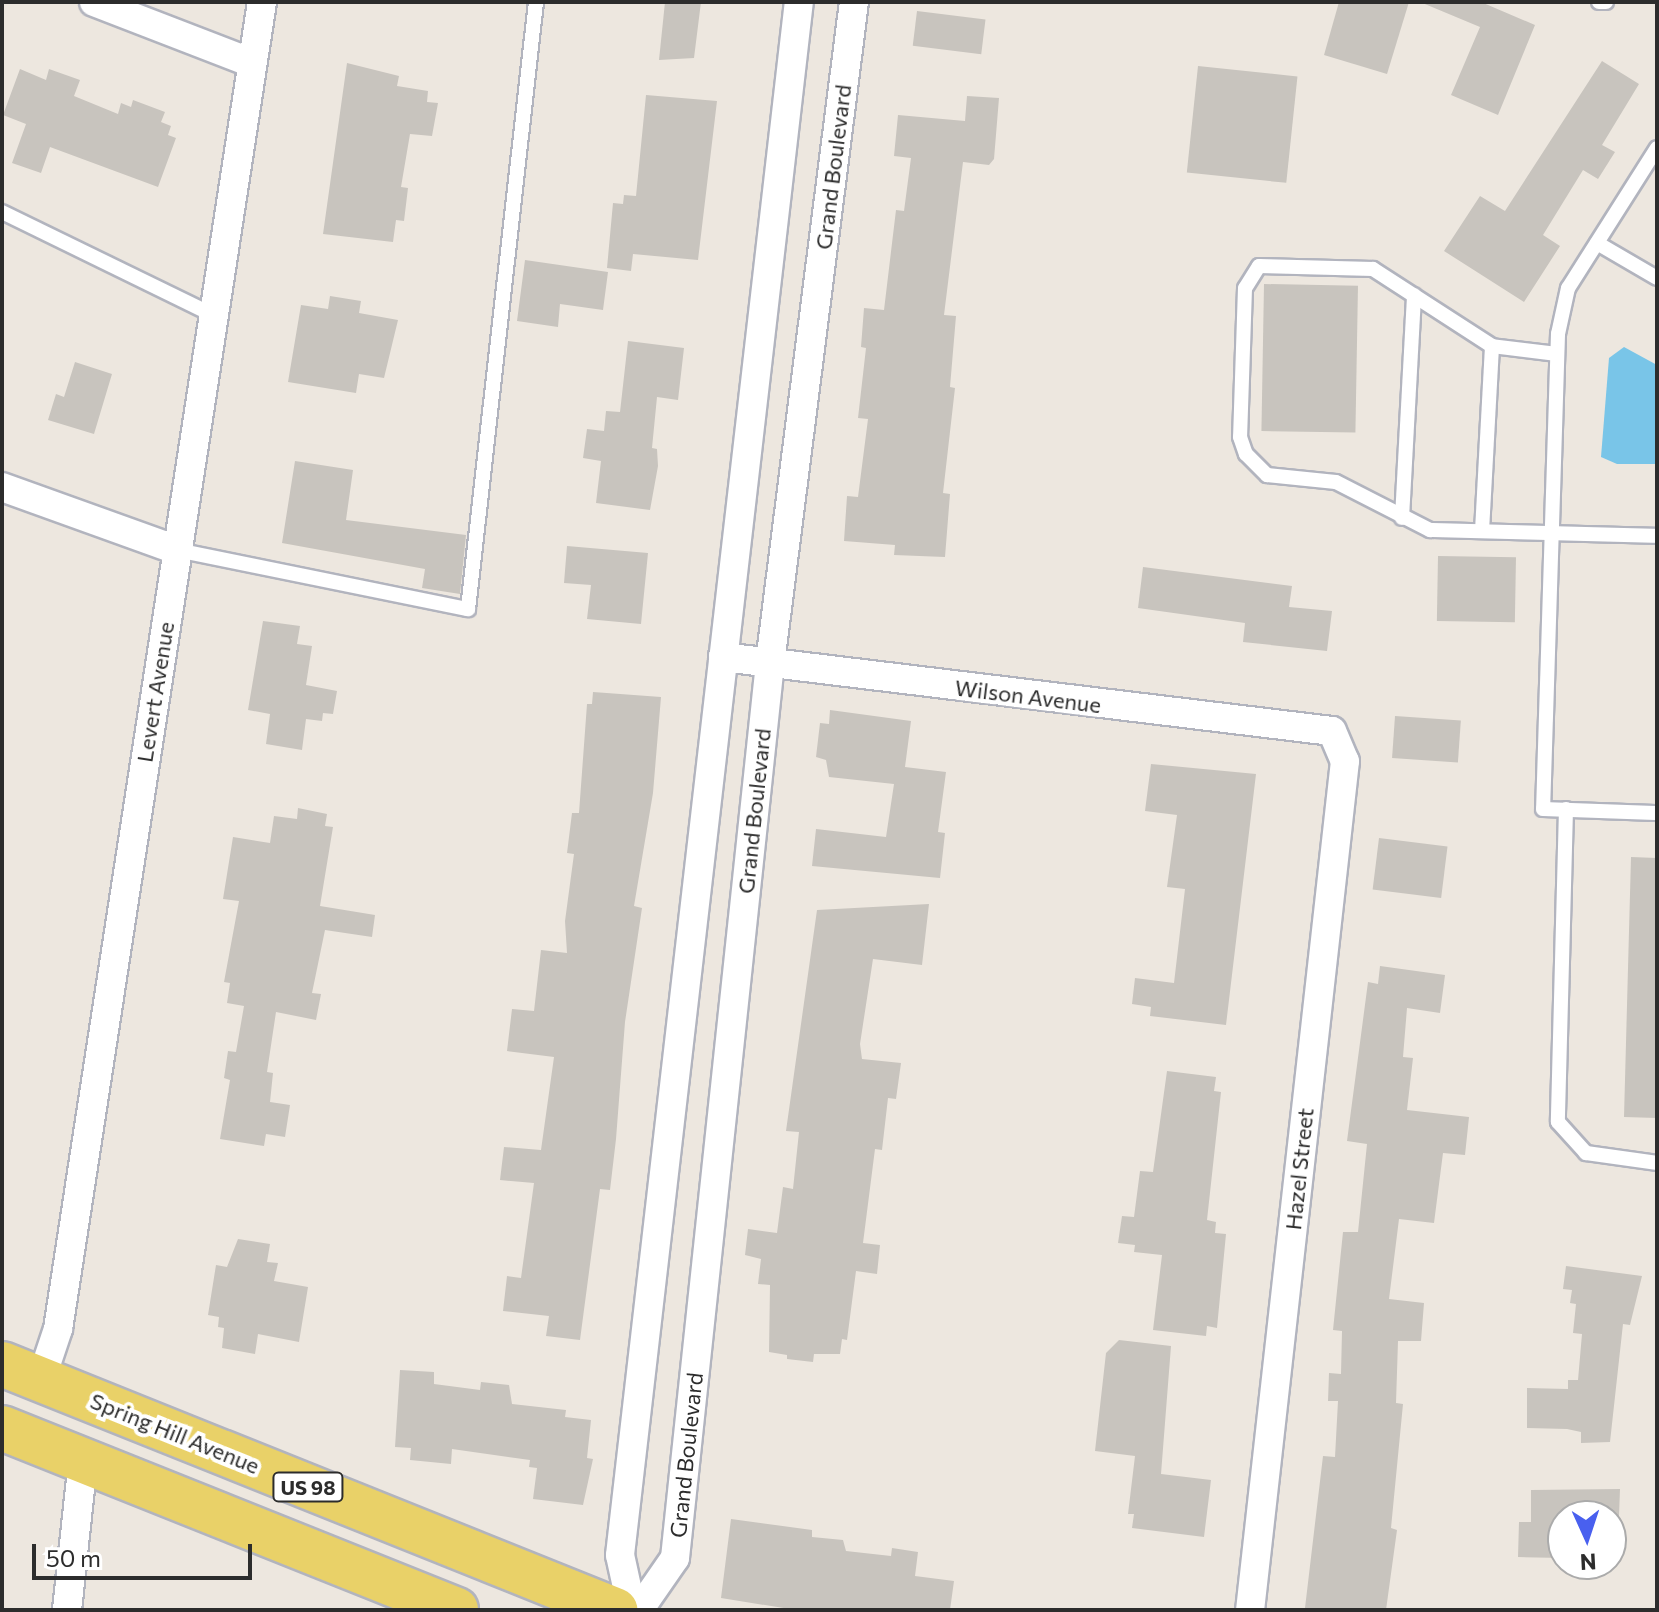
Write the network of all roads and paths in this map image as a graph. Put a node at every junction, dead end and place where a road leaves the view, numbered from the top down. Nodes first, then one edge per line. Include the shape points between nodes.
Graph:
1 (94, 2) edge
2 (262, 2) edge
3 (536, 2) edge
4 (799, 2) edge
5 (854, 2) edge
6 (1599, 2) edge
7 (1606, 2) edge
8 (252, 63) junction
9 (1657, 148) edge
10 (2, 212) edge
11 (1597, 243) junction
12 (1657, 278) edge
13 (1414, 295) junction
14 (213, 315) junction
15 (1492, 346) junction
16 (1557, 354) junction
17 (2, 487) edge
18 (1402, 518) junction
19 (1482, 531) junction
20 (1551, 533) junction
21 (1657, 536) edge
22 (177, 550) junction
23 (723, 657) junction
24 (770, 663) junction
25 (1332, 731) joint
26 (1566, 809) junction
27 (1657, 813) edge
28 (1657, 1163) edge
29 (22, 1372) edge
30 (2, 1428) edge
31 (83, 1461) junction
32 (67, 1610) edge
33 (456, 1610) edge
34 (615, 1610) edge
35 (632, 1610) edge
36 (639, 1610) edge
37 (1250, 1610) edge

1 - 8 street
2 - 8 street, Levert Avenue
3 - 22 lane via 468,609
4 - 23 street
5 - 24 street, Grand Boulevard
6 - 7 lane
8 - 14 street, Levert Avenue
9 - 11 lane
10 - 14 lane
11 - 12 lane
11 - 16 lane via 1568,288
13 - 15 lane
13 - 18 lane
13 - 18 lane via 1373,269 1259,266 1249,273 1240,437 1246,454 1267,475 1336,482
14 - 22 street, Levert Avenue
15 - 16 lane
15 - 19 lane
16 - 20 lane
17 - 22 street
18 - 19 lane via 1430,530
19 - 20 lane
20 - 21 lane
20 - 26 lane via 1543,809
22 - 29 street, Levert Avenue via 58,1329
23 - 24 street, Wilson Avenue
23 - 35 street via 620,1555
24 - 25 street, Wilson Avenue
24 - 36 street, Grand Boulevard via 675,1558
25 - 37 street, Hazel Street via 1345,761
26 - 27 lane
26 - 28 lane via 1558,1122 1586,1153
29 - 34 main road, Spring Hill Avenue / US 98
30 - 31 main road, US 98
31 - 32 street
31 - 33 main road, US 98

